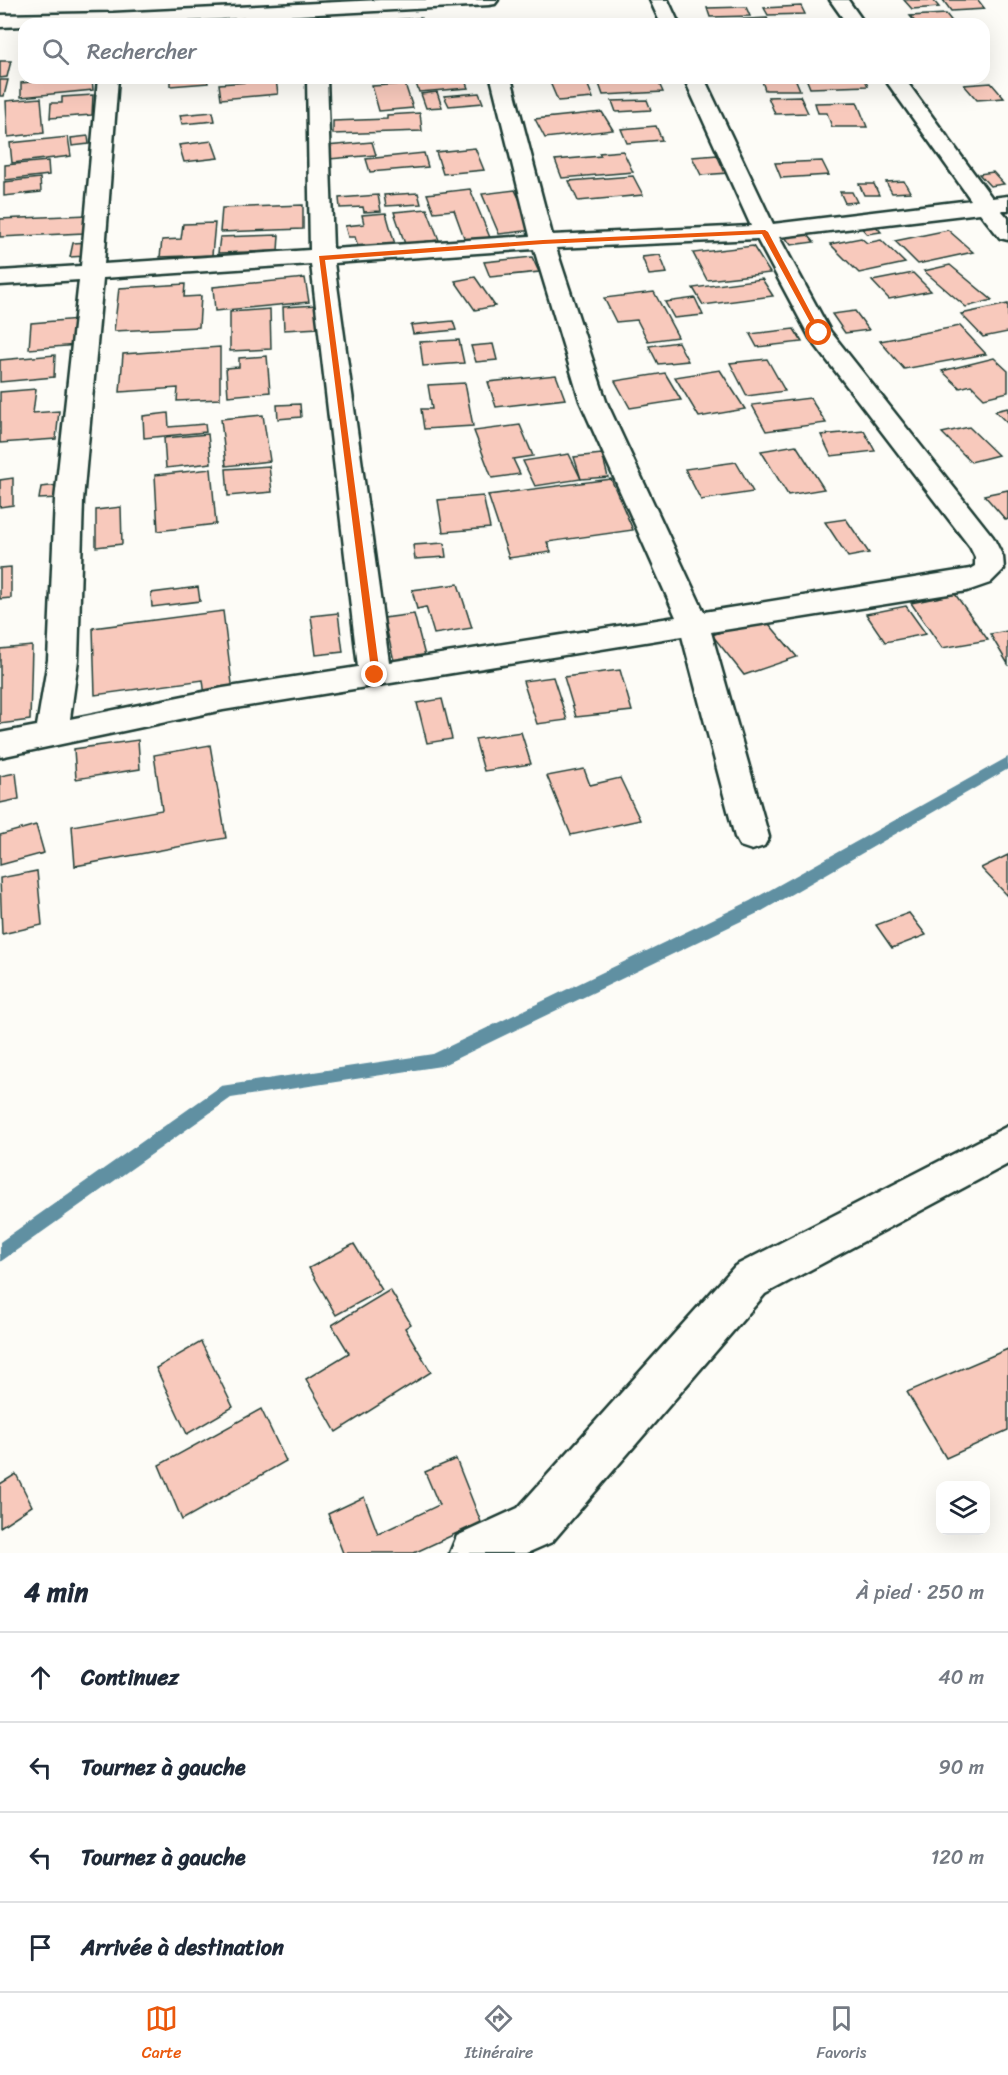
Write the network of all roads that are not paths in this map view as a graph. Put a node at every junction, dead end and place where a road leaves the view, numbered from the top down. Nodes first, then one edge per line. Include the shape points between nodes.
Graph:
1 (659, 0) edge
2 (839, 0) edge
3 (484, 4) edge
4 (315, 11) edge
5 (113, 14) edge
6 (48, 18) edge
7 (667, 18) edge
8 (852, 18) edge
9 (18, 20) edge
10 (0, 21) edge
11 (108, 84) edge
12 (317, 84) edge
13 (503, 84) edge
14 (697, 84) edge
15 (899, 84) edge
16 (997, 205) edge
17 (765, 232) junction
18 (1008, 233) edge
19 (543, 242) junction
20 (322, 258) junction
21 (92, 271) junction
22 (0, 278) edge
23 (996, 542) edge
24 (694, 623) junction
25 (375, 675) junction
26 (51, 736) junction
27 (0, 746) edge
28 (752, 837) dead end
29 (1008, 1144) edge
30 (474, 1553) edge

1 - 7 street
2 - 8 street
3 - 4 street
4 - 5 street
5 - 6 street
9 - 10 street
11 - 21 street
12 - 20 street
13 - 19 street
14 - 17 street
15 - 16 street
16 - 17 street
16 - 18 street
17 - 19 street
17 - 23 street via 819,333
19 - 20 street
19 - 24 street via 593,401
20 - 21 street
20 - 25 street
21 - 22 street
21 - 26 street via 69,500 63,660
23 - 24 street via 989,557 989,569 967,581
24 - 25 street
24 - 28 street
25 - 26 street via 223,699
26 - 27 street
29 - 30 street via 750,1280 535,1525

